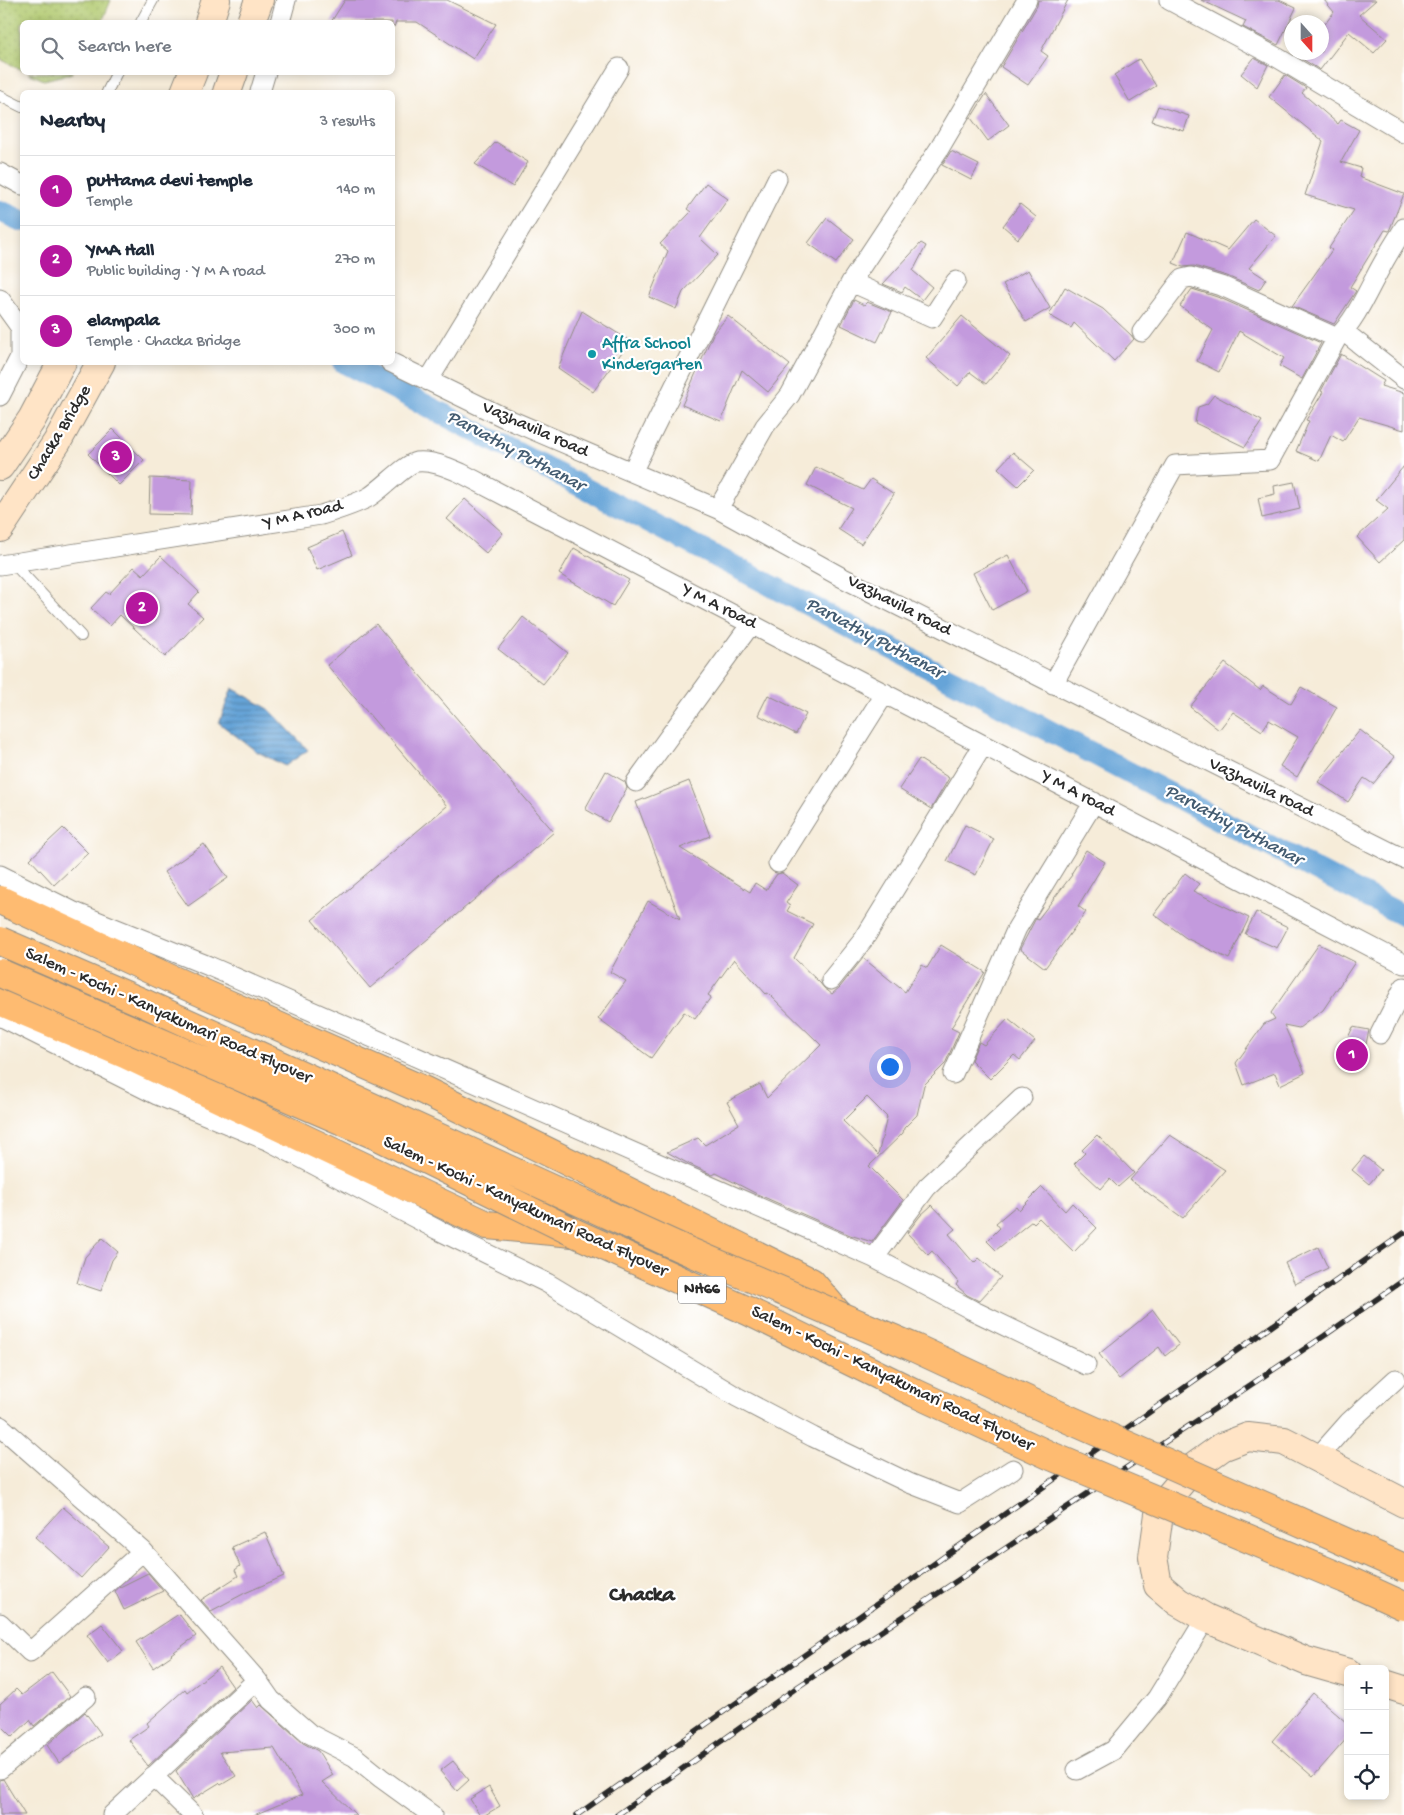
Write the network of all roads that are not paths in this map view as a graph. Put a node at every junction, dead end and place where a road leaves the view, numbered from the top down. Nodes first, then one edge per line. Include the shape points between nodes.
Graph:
1 (153, 0) edge
2 (216, 0) edge
3 (258, 0) edge
4 (286, 0) edge
5 (1028, 0) edge
6 (1169, 0) edge
7 (143, 20) edge
8 (210, 20) edge
9 (252, 20) edge
10 (281, 20) edge
11 (619, 68) dead end
12 (116, 75) edge
13 (192, 75) edge
14 (233, 75) edge
15 (265, 75) edge
16 (108, 90) edge
17 (186, 90) edge
18 (228, 90) edge
19 (261, 90) edge
20 (0, 96) edge
21 (20, 106) edge
22 (1404, 133) edge
23 (0, 174) edge
24 (777, 179) dead end
25 (20, 184) edge
26 (1404, 228) edge
27 (956, 281) dead end
28 (850, 282) junction
29 (0, 300) edge
30 (1142, 332) dead end
31 (1340, 335) junction
32 (395, 364) edge
33 (60, 365) edge
34 (99, 365) edge
35 (1404, 379) edge
36 (428, 380) junction
37 (0, 396) edge
38 (0, 466) edge
39 (632, 472) junction
40 (718, 509) junction
41 (0, 528) edge
42 (6, 564) edge
43 (751, 624) junction
44 (81, 636) dead end
45 (1053, 684) junction
46 (885, 693) junction
47 (983, 744) junction
48 (636, 782) dead end
49 (1094, 802) junction
50 (1404, 859) edge
51 (778, 863) dead end
52 (0, 875) edge
53 (0, 900) edge
54 (0, 941) edge
55 (1404, 964) edge
56 (0, 973) edge
57 (831, 980) dead end
58 (1404, 988) edge
59 (0, 1000) edge
60 (0, 1016) edge
61 (1380, 1034) dead end
62 (953, 1074) dead end
63 (1022, 1098) dead end
64 (575, 1234) junction
65 (874, 1258) junction
66 (839, 1315) junction
67 (1086, 1365) dead end
68 (1396, 1380) dead end
69 (0, 1426) edge
70 (1318, 1457) junction
71 (1013, 1469) dead end
72 (1404, 1503) edge
73 (143, 1551) junction
74 (1404, 1568) edge
75 (1404, 1606) edge
76 (1206, 1618) junction
77 (0, 1623) edge
78 (1344, 1672) edge
79 (257, 1680) junction
80 (1389, 1685) edge
81 (1404, 1690) edge
82 (86, 1697) dead end
83 (0, 1769) edge
84 (1077, 1770) dead end
85 (153, 1776) junction
86 (112, 1815) edge
87 (194, 1815) edge
88 (432, 1815) edge

1 - 7 lane
2 - 8 street
3 - 9 street
4 - 10 street
5 - 28 street via 939,149
6 - 22 street via 1278,58
11 - 36 street
12 - 16 lane
13 - 17 street
14 - 18 street
15 - 19 street
20 - 21 lane
23 - 25 street
24 - 39 street
26 - 31 street via 1362,304
27 - 28 street via 932,318
28 - 40 street via 790,395 765,426
29 - 37 street via 20,327 20,357
30 - 31 street via 1182,279 1191,277
31 - 35 street
31 - 45 street via 1270,460 1175,465
32 - 36 street, Vazhavila road
33 - 38 street, Chacka Bridge via 32,419
34 - 41 street, Chacka Bridge via 57,442
36 - 39 street, Vazhavila road via 503,417
39 - 40 street, Vazhavila road
40 - 45 street, Vazhavila road via 841,577
42 - 43 street, Y M A road via 321,515 369,497 408,465 435,463 461,473
42 - 44 lane
43 - 46 street, Y M A road
43 - 48 street
45 - 50 street, Vazhavila road
46 - 47 street, Y M A road
46 - 51 street
47 - 49 street, Y M A road
47 - 57 street via 864,939
49 - 55 street, Y M A road
49 - 62 street via 1017,928
52 - 65 street via 72,911 209,966
53 - 66 highway via 432,1094 811,1282
54 - 66 highway, Salem - Kochi - Kanyakumari Road Flyover / NH66, bridge via 146,1004 681,1248
56 - 64 highway, Salem - Kochi - Kanyakumari Road Flyover / NH66, bridge via 382,1138
58 - 61 street
59 - 64 highway via 125,1054 487,1225
60 - 71 street via 157,1095 269,1141 546,1283 737,1397 909,1482 960,1503
63 - 65 street via 927,1187
64 - 75 highway, Salem - Kochi - Kanyakumari Road Flyover / NH66, bridge via 748,1311 1051,1456
65 - 67 street
66 - 74 highway, Salem - Kochi - Kanyakumari Road Flyover / NH66, bridge
68 - 70 street via 1349,1422
69 - 73 street
70 - 72 street
70 - 76 street via 1284,1441 1248,1437 1222,1447 1194,1467 1160,1507 1153,1557 1158,1585 1178,1602
73 - 77 street via 30,1652
73 - 79 street
76 - 78 street via 1306,1661
76 - 84 street via 1157,1698 1114,1750
79 - 85 street
79 - 88 street via 271,1700 310,1734 355,1758
80 - 81 street
82 - 83 street
85 - 86 street
85 - 87 street

